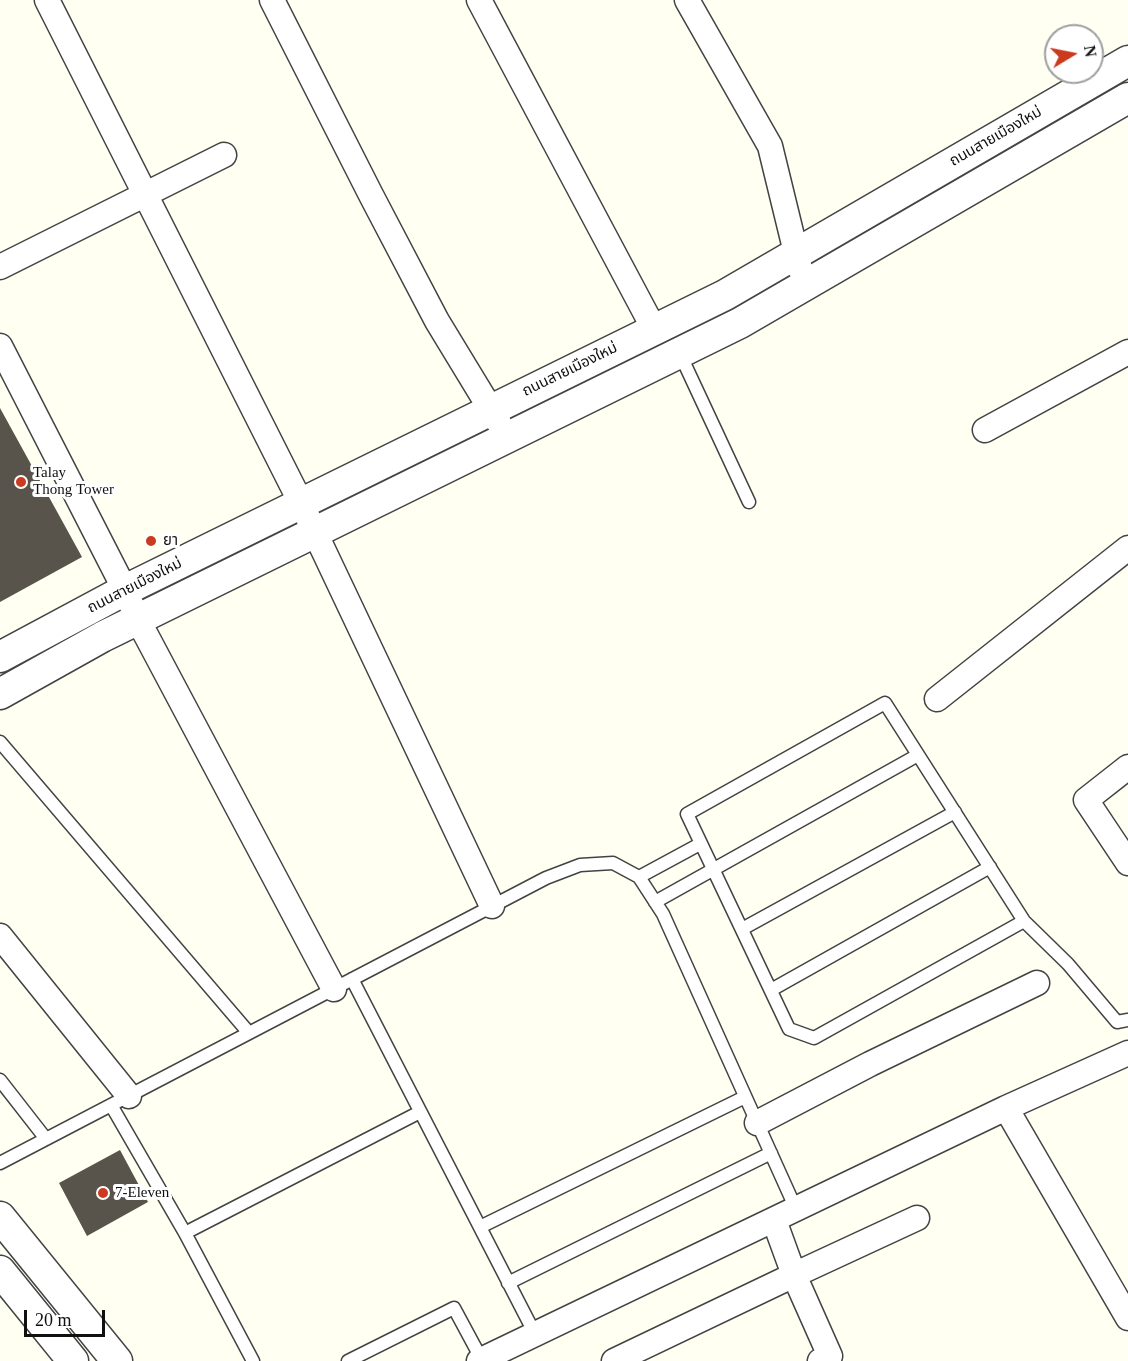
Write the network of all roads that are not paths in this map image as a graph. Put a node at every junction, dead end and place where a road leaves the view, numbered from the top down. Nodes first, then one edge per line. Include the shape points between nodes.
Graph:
1 (47, 0) edge
2 (272, 0) edge
3 (479, 0) edge
4 (687, 0) edge
5 (1128, 61) edge
6 (1128, 98) edge
7 (224, 155) dead end
8 (146, 194) junction
9 (795, 253) junction
10 (0, 267) edge
11 (804, 286) junction
12 (654, 329) junction
13 (0, 346) edge
14 (680, 352) junction
15 (1128, 352) edge
16 (491, 409) junction
17 (985, 430) dead end
18 (507, 437) junction
19 (749, 502) dead end
20 (301, 503) junction
21 (315, 532) junction
22 (1128, 548) edge
23 (125, 590) junction
24 (138, 620) junction
25 (0, 657) edge
26 (0, 694) edge
27 (937, 699) dead end
28 (0, 742) edge
29 (918, 755) junction
30 (1128, 767) edge
31 (955, 812) junction
32 (700, 844) junction
33 (1128, 863) edge
34 (990, 867) junction
35 (714, 871) junction
36 (639, 877) junction
37 (655, 902) junction
38 (492, 906) junction
39 (1024, 921) junction
40 (742, 929) junction
41 (0, 936) edge
42 (1037, 983) dead end
43 (343, 984) junction
44 (771, 990) junction
45 (1128, 1020) edge
46 (249, 1033) junction
47 (1128, 1053) edge
48 (0, 1080) edge
49 (745, 1097) junction
50 (120, 1101) junction
51 (1006, 1108) junction
52 (420, 1112) junction
53 (757, 1123) junction
54 (46, 1139) junction
55 (771, 1153) junction
56 (0, 1163) edge
57 (796, 1209) junction
58 (0, 1217) edge
59 (917, 1218) dead end
60 (774, 1220) junction
61 (480, 1227) junction
62 (185, 1233) junction
63 (0, 1271) edge
64 (794, 1275) junction
65 (508, 1283) junction
66 (1128, 1318) edge
67 (535, 1334) junction
68 (641, 1355) edge
69 (480, 1360) edge
70 (73, 1361) edge
71 (117, 1361) edge
72 (253, 1361) edge
73 (348, 1361) edge
74 (614, 1361) edge
75 (820, 1361) edge

1 - 8 street
2 - 16 street via 437,321
3 - 12 street
4 - 9 street via 770,146
5 - 9 street, ถนนสายเมืองใหม่
6 - 11 street, ถนนสายเมืองใหม่
7 - 8 street
8 - 10 street
8 - 20 street
9 - 11 street
9 - 12 street, ถนนสายเมืองใหม่ via 725,295
11 - 14 street, ถนนสายเมืองใหม่
12 - 16 street, ถนนสายเมืองใหม่
13 - 23 street
14 - 18 street, ถนนสายเมืองใหม่
14 - 19 lane
15 - 17 street
16 - 18 street
16 - 20 street, ถนนสายเมืองใหม่
18 - 21 street, ถนนสายเมืองใหม่
20 - 21 street
20 - 23 street, ถนนสายเมืองใหม่
21 - 24 street, ถนนสายเมืองใหม่
21 - 38 street
22 - 27 street
23 - 24 street
23 - 25 street, ถนนสายเมืองใหม่
24 - 26 street, ถนนสายเมืองใหม่
24 - 43 street
28 - 46 lane
29 - 31 lane
29 - 32 lane via 885,703 687,814
29 - 35 lane
30 - 33 street via 1086,800
31 - 34 lane
31 - 40 lane
32 - 35 lane
32 - 36 lane
34 - 39 lane
34 - 44 lane
35 - 37 lane
35 - 40 lane
36 - 37 lane
36 - 38 lane via 613,863 580,865
37 - 49 lane
38 - 43 lane
39 - 44 lane via 814,1038 789,1029
39 - 45 lane via 1068,964 1117,1022
40 - 44 lane
41 - 50 street
42 - 53 street
43 - 46 lane
43 - 52 lane
46 - 50 lane
47 - 51 street
48 - 54 lane
49 - 53 lane
49 - 61 lane
50 - 54 lane
50 - 62 lane
51 - 57 street
51 - 66 street
52 - 61 lane
52 - 62 lane
53 - 55 lane
54 - 56 lane
55 - 57 lane
55 - 65 lane
57 - 60 street
58 - 71 street
59 - 64 street
60 - 64 street
60 - 67 street
61 - 65 lane
62 - 72 lane
63 - 70 street
64 - 68 street
64 - 75 street via 830,1356
65 - 67 lane
67 - 69 street
68 - 74 street
69 - 73 lane via 454,1308

